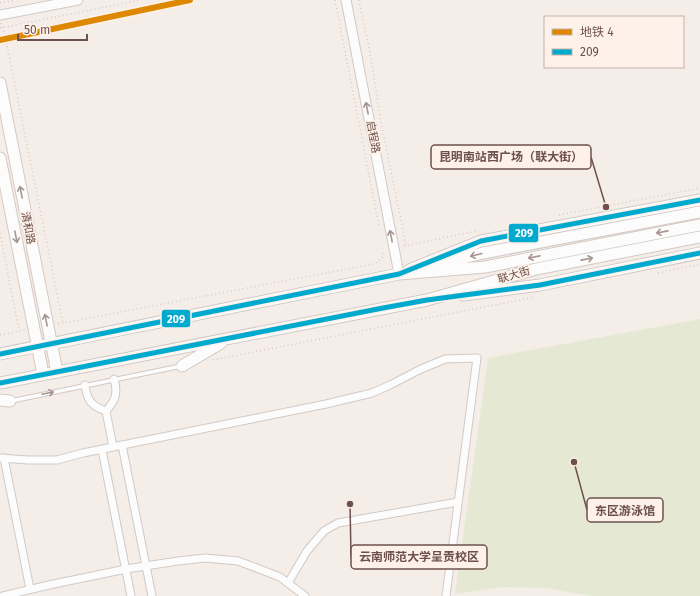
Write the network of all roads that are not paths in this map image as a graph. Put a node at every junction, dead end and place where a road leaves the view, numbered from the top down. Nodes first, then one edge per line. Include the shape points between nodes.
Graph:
1 (78, 0) edge
2 (346, 0) edge
3 (0, 15) edge
4 (0, 84) edge
5 (0, 158) edge
6 (700, 200) edge
7 (700, 212) edge
8 (700, 225) edge
9 (700, 237) edge
10 (700, 253) edge
11 (399, 274) junction
12 (427, 300) junction
13 (229, 338) junction
14 (51, 344) junction
15 (38, 347) junction
16 (0, 354) edge
17 (182, 366) joint
18 (57, 372) junction
19 (43, 374) junction
20 (114, 379) junction
21 (0, 383) edge
22 (85, 386) junction
23 (5, 401) edge
24 (106, 410) junction
25 (122, 445) junction
26 (113, 447) junction
27 (102, 450) junction
28 (2, 458) edge
29 (458, 502) junction
30 (146, 566) junction
31 (126, 570) junction
32 (288, 583) junction
33 (30, 589) junction
34 (3, 596) edge
35 (132, 596) edge
36 (152, 596) edge
37 (305, 596) edge
38 (446, 596) edge

1 - 3 street
11 -> 2 street, 启程路
14 -> 4 main road, 清和路
5 -> 15 main road, 清和路
6 - 11 main road via 481,241
7 -> 11 main road via 483,253
8 -> 11 main road, 联大街 via 485,267
12 -> 9 main road, 联大街 via 536,269
10 - 12 main road via 540,285
11 - 14 main road, 联大街
12 - 13 main road, 联大街
13 - 17 main road
13 - 18 main road, 联大街
14 - 15 main road, 联大街
14 - 18 main road, 清和路
15 - 16 main road, 联大街
15 - 19 main road, 清和路
17 - 20 lane
18 - 19 main road, 联大街
19 - 21 main road, 联大街
20 - 22 lane
20 - 24 street via 115,396
23 -> 22 lane
22 - 24 street via 90,402 97,408
24 - 26 street
25 - 26 street
25 - 29 street via 333,402 372,392 445,359 477,358
25 - 30 street
26 - 27 street
27 - 28 street via 57,460
27 - 31 street
28 - 33 street
29 - 32 street via 338,523 324,531 307,551
29 - 38 street
30 - 31 street
30 - 32 street via 205,558 238,562 280,577
30 - 36 street
31 - 33 street
31 - 35 street
32 - 37 street
33 - 34 street

